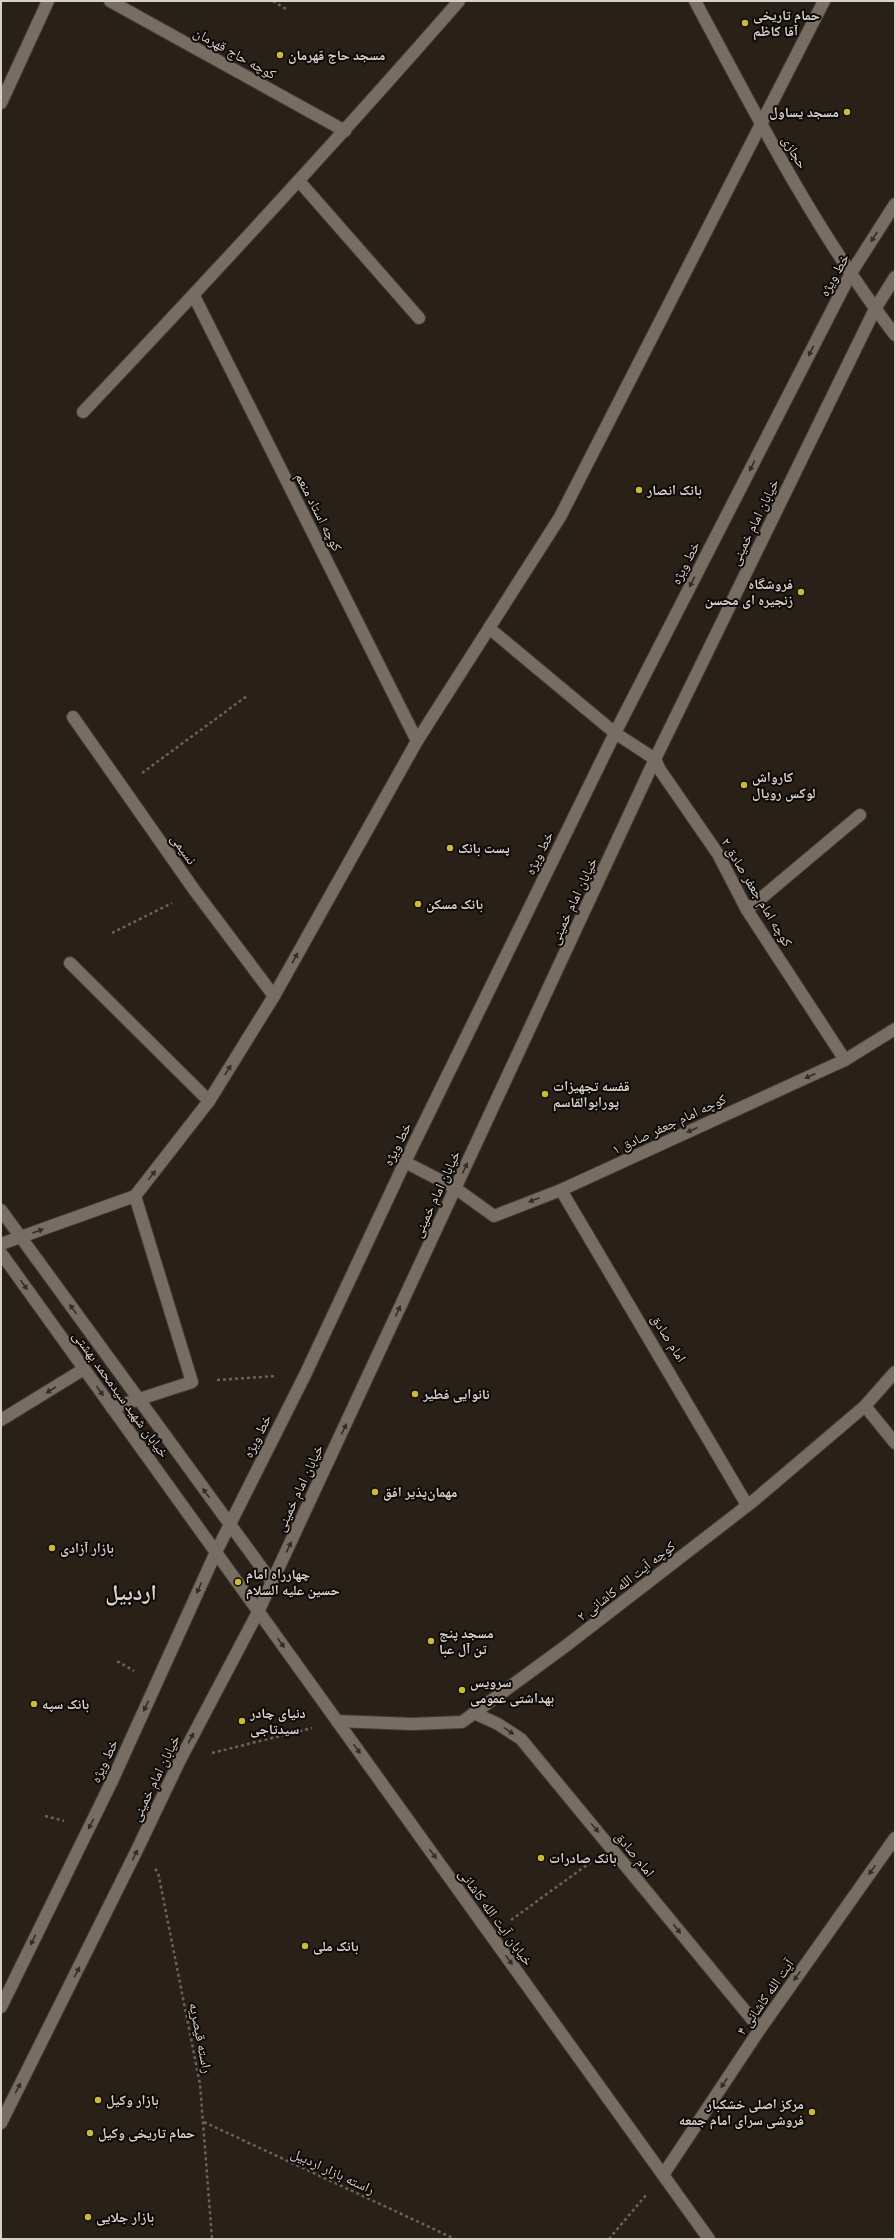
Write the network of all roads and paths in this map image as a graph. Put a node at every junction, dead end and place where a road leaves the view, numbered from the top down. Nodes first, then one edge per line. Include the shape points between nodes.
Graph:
1 (48, 1) edge
2 (110, 1) edge
3 (273, 1) edge
4 (459, 1) edge
5 (696, 1) edge
6 (824, 1) edge
7 (286, 9) dead end
8 (1, 103) edge
9 (760, 124) junction
10 (345, 131) junction
11 (299, 181) junction
12 (895, 204) edge
13 (851, 273) junction
14 (895, 277) edge
15 (194, 296) junction
16 (875, 309) junction
17 (419, 318) dead end
18 (895, 335) edge
19 (83, 412) dead end
20 (489, 628) junction
21 (247, 696) dead end
22 (73, 717) dead end
23 (615, 734) junction
24 (417, 741) junction
25 (655, 759) junction
26 (122, 787) junction
27 (860, 816) dead end
28 (195, 891) junction
29 (747, 910) junction
30 (112, 934) dead end
31 (70, 963) dead end
32 (274, 996) junction
33 (895, 1029) edge
34 (845, 1060) junction
35 (209, 1101) junction
36 (405, 1162) junction
37 (455, 1188) junction
38 (560, 1190) junction
39 (135, 1196) junction
40 (1, 1210) edge
41 (20, 1237) junction
42 (1, 1244) edge
43 (1, 1253) edge
44 (84, 1369) junction
45 (895, 1372) edge
46 (304, 1374) junction
47 (192, 1382) junction
48 (139, 1400) junction
49 (865, 1406) junction
50 (112, 1408) junction
51 (1, 1420) edge
52 (895, 1443) edge
53 (750, 1504) junction
54 (229, 1525) junction
55 (216, 1552) junction
56 (272, 1582) junction
57 (258, 1612) junction
58 (474, 1713) junction
59 (337, 1721) junction
60 (178, 1762) junction
61 (895, 1838) edge
62 (611, 1848) junction
63 (136, 1852) junction
64 (491, 1934) junction
65 (1, 2006) edge
66 (760, 2029) junction
67 (203, 2122) junction
68 (1, 2123) edge
69 (663, 2175) junction
70 (212, 2239) edge
71 (454, 2239) edge
72 (609, 2239) edge
73 (709, 2239) edge

1 - 8 street
2 - 10 street, کوچه حاج قهرمان
3 - 7 path
4 - 10 street
5 - 9 street, حجازی
6 - 9 street
9 - 13 street, حجازی
9 - 20 street via 560,517
10 - 11 street
11 - 15 street
11 - 17 street
12 -> 13 street, خط ویژه
13 - 16 street, حجازی
13 -> 23 street, خط ویژه
14 - 16 street, خیابان امام خمینی
15 - 19 street
15 - 24 street, کوچه استاد منعم
16 - 18 street, حجازی
16 - 25 street, خیابان امام خمینی
20 - 23 street
20 - 24 street
21 - 26 path
22 - 26 street, نسیمی
23 - 25 street
23 - 36 street, خط ویژه
32 -> 24 street
25 - 29 street, کوچه امام جعفر صادق ۲ via 718,854
37 -> 25 street, خیابان امام خمینی
26 - 28 street, نسیمی
27 - 29 street
28 - 30 path
28 - 32 street, نسیمی
29 - 34 street, کوچه امام جعفر صادق ۲
31 - 35 street
35 -> 32 street
33 - 34 street, کوچه امام جعفر صادق ۱
34 -> 38 street, کوچه امام جعفر صادق ۱
39 -> 35 street
36 - 37 street
36 - 46 street, خط ویژه
38 -> 37 street, کوچه امام جعفر صادق ۱ via 494,1216
56 -> 37 street, خیابان امام خمینی
38 - 53 street, امام صادق
41 -> 39 street
39 - 47 street
40 - 41 street
41 - 42 street
48 -> 41 street
43 -> 44 street, خیابان شهید سیدمحمد بهشتی
44 -> 50 street, خیابان شهید سیدمحمد بهشتی
44 -> 51 street
45 - 49 street, کوچه آیت الله کاشانی ۲
46 - 47 path
46 - 54 street, خط ویژه
47 - 48 street
48 - 50 street
54 -> 48 street
49 - 52 street
49 - 53 street, کوچه آیت الله کاشانی ۲
50 - 55 street, خیابان شهید سیدمحمد بهشتی
53 - 58 street, کوچه آیت الله کاشانی ۲
54 - 55 street, خط ویژه
54 - 56 street
55 - 57 street, خیابان شهید سیدمحمد بهشتی
55 -> 65 street, خط ویژه via 112,1781
56 - 57 street, خیابان امام خمینی
57 -> 59 street, خیابان آیت الله کاشانی
60 -> 57 street, خیابان امام خمینی
58 - 59 street, کوچه آیت الله کاشانی ۲ via 462,1722 412,1724
58 -> 62 street, امام صادق via 521,1739
59 - 60 path
59 -> 64 street, خیابان آیت الله کاشانی
60 - 63 street, خیابان امام خمینی
61 -> 66 street, آیت الله کاشانی ۴
62 - 64 path
62 -> 66 street, امام صادق
63 - 67 path, راسته قیصریه via 158,1872 200,2084
68 -> 63 street, خیابان امام خمینی
64 -> 69 street, خیابان آیت الله کاشانی
66 -> 69 street, آیت الله کاشانی ۴
67 - 70 path, راسته قیصریه
67 - 71 path, راسته بازار اردبیل
69 - 72 path
69 - 73 street, خیابان آیت الله کاشانی

